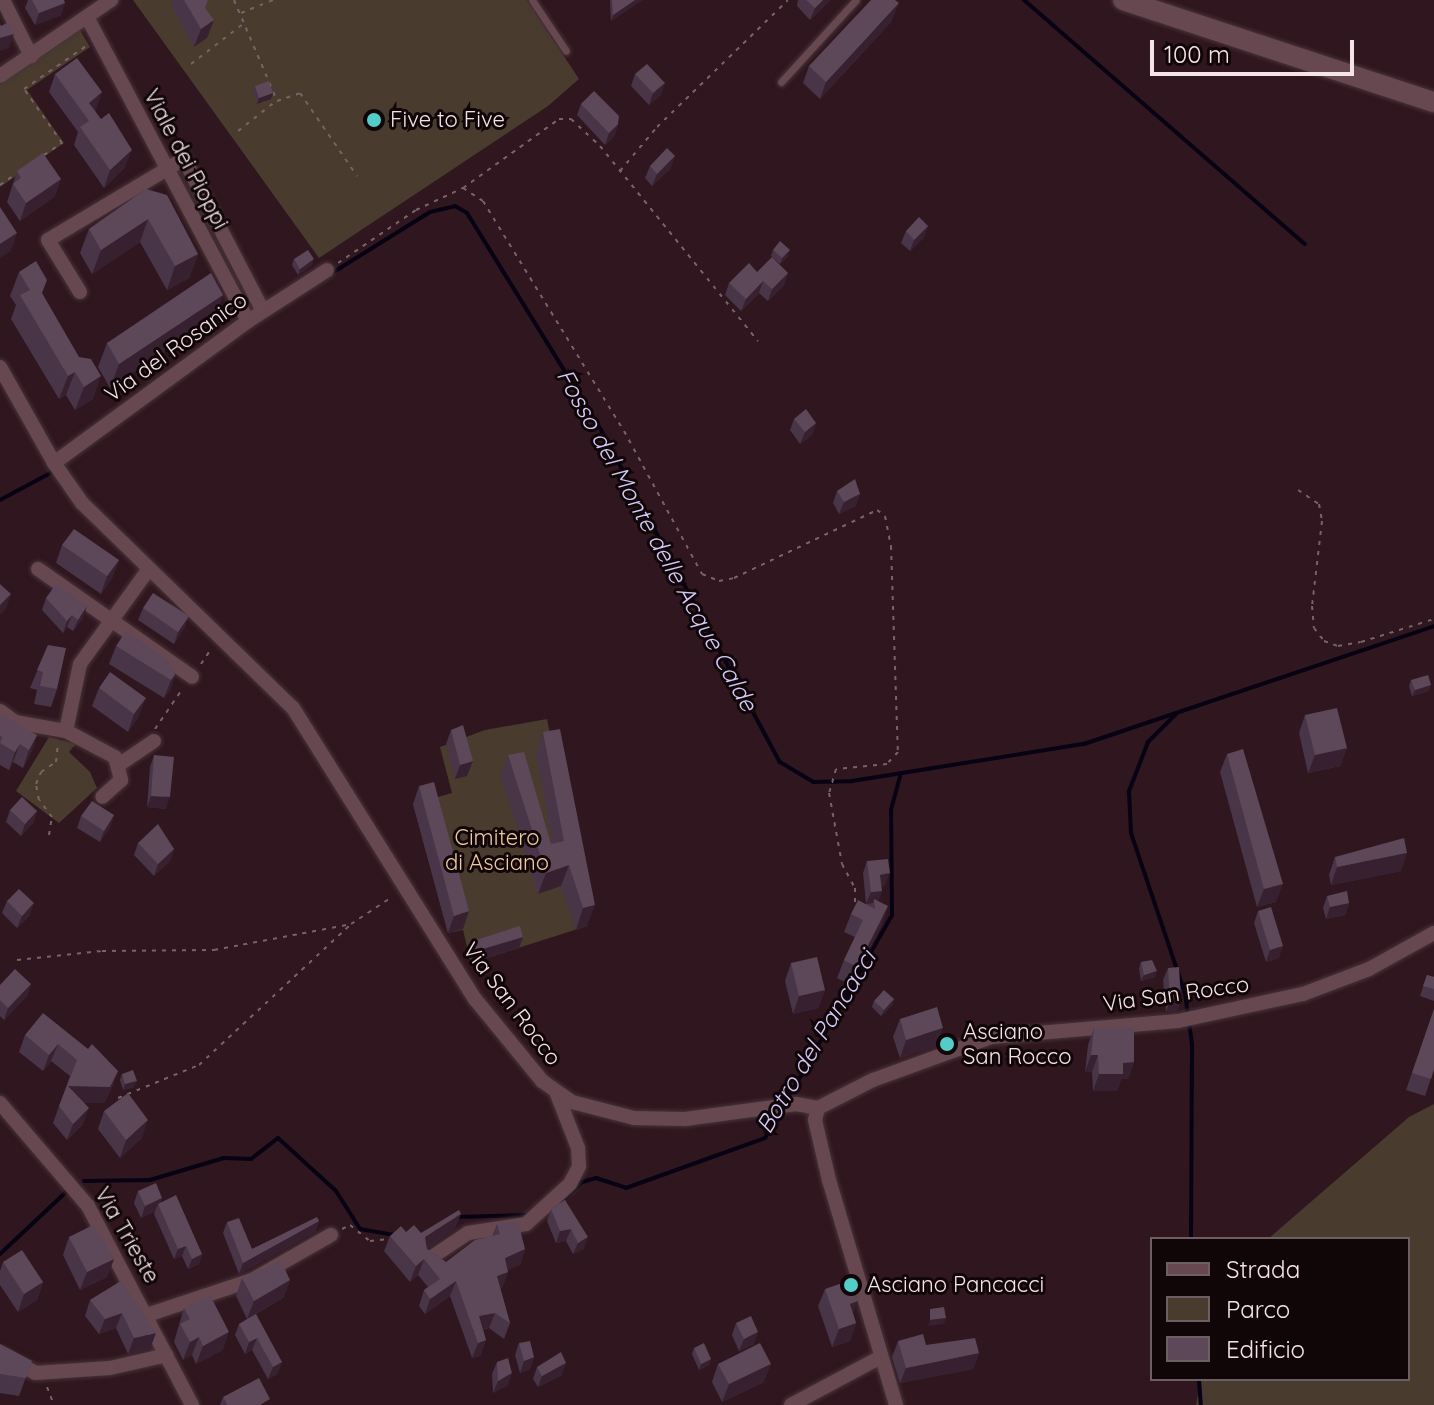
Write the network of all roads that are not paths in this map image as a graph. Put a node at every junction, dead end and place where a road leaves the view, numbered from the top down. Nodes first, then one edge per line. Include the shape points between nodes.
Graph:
1 (3, 0) edge
2 (111, 0) edge
3 (532, 0) edge
4 (856, 0) edge
5 (1123, 0) edge
6 (87, 17) junction
7 (566, 51) dead end
8 (31, 56) junction
9 (0, 76) edge
10 (781, 82) dead end
11 (1434, 102) edge
12 (165, 169) junction
13 (327, 270) road end
14 (80, 292) dead end
15 (263, 311) junction
16 (248, 321) junction
17 (0, 367) edge
18 (57, 468) junction
19 (38, 569) dead end
20 (148, 570) junction
21 (114, 620) junction
22 (192, 677) road end
23 (0, 711) edge
24 (62, 731) junction
25 (154, 741) road end
26 (120, 764) junction
27 (102, 797) dead end
28 (1434, 933) edge
29 (557, 1094) junction
30 (0, 1103) edge
31 (818, 1108) junction
32 (331, 1235) road end
33 (429, 1259) edge
34 (147, 1315) junction
35 (0, 1354) edge
36 (167, 1355) junction
37 (879, 1358) junction
38 (192, 1405) edge
39 (791, 1405) edge
40 (896, 1405) edge

1 - 8 street
2 - 6 street
3 - 7 lane
4 - 10 lane
5 - 11 main road
6 - 8 street
6 - 12 street, Viale dei Pioppi
8 - 9 street
12 - 14 street via 48,240
12 - 15 street via 184,159
12 - 16 street, Viale dei Pioppi
13 - 15 street, Via del Rosanico
15 - 16 street, Via del Rosanico
16 - 18 street, Via del Rosanico
17 - 18 street, Via San Rocco
18 - 20 street, Via San Rocco
19 - 21 street
20 - 21 street
20 - 29 street, Via San Rocco via 252,663 293,708 475,999
21 - 22 street
21 - 24 street via 80,664
23 - 24 street via 15,722
24 - 26 street
25 - 26 street
26 - 27 street via 117,788
28 - 31 street, Via San Rocco via 1328,987 1178,1021 991,1037 873,1080
29 - 31 street, Via San Rocco via 601,1113 648,1120 796,1104
29 - 33 street via 578,1148 579,1166 570,1184 526,1224 468,1233
30 - 34 street, Via Trieste via 88,1206
31 - 37 street via 815,1120 829,1180
32 - 34 street via 252,1280
34 - 36 street, Via Trieste
35 - 36 street via 35,1373 110,1368
36 - 38 street, Via Trieste
37 - 39 street
37 - 40 street

